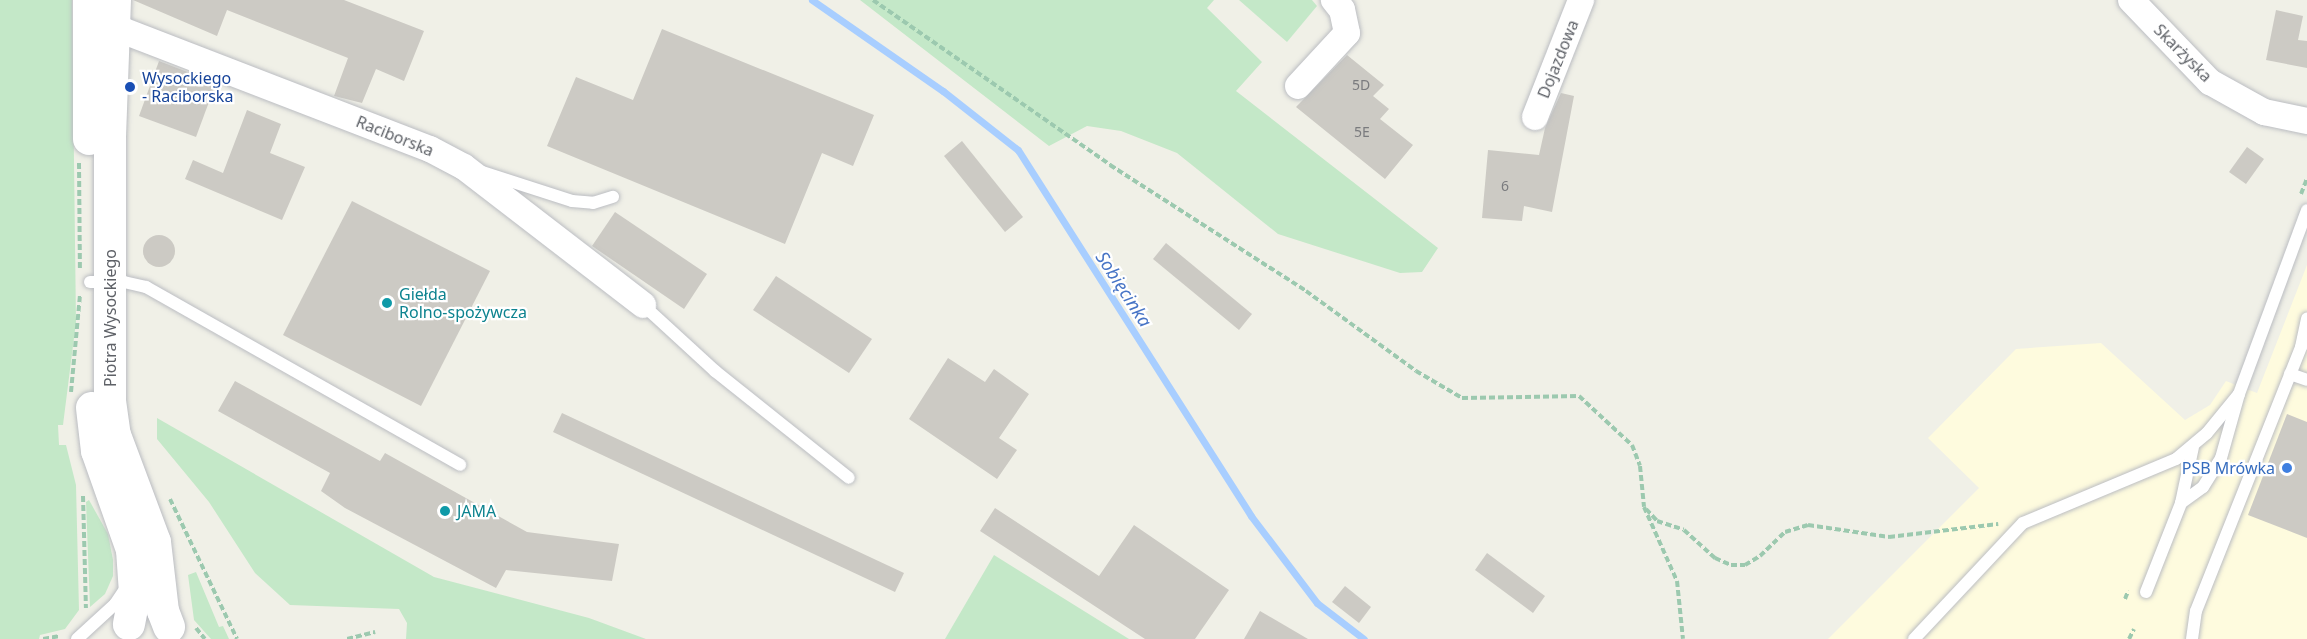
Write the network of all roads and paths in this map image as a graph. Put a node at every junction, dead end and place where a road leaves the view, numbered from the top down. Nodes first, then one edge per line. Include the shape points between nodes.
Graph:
1 (115, 0) edge
2 (873, 0) edge
3 (1334, 0) edge
4 (1581, 0) edge
5 (2131, 0) edge
6 (97, 20) edge
7 (1298, 86) dead end
8 (1535, 117) dead end
9 (2307, 120) edge
10 (464, 167) junction
11 (613, 197) dead end
12 (2307, 210) edge
13 (100, 281) junction
14 (643, 305) joint
15 (2307, 322) edge
16 (2290, 374) junction
17 (2307, 380) edge
18 (2239, 394) junction
19 (2193, 447) junction
20 (460, 465) dead end
21 (849, 478) dead end
22 (83, 488) dead end
23 (168, 494) dead end
24 (2181, 503) junction
25 (1644, 507) junction
26 (2028, 520) junction
27 (132, 550) junction
28 (2146, 592) dead end
29 (86, 615) dead end
30 (2134, 629) dead end
31 (119, 632) edge
32 (375, 632) dead end
33 (177, 633) edge
34 (60, 636) dead end
35 (43, 639) edge
36 (77, 639) edge
37 (237, 639) edge
38 (347, 639) edge
39 (1683, 639) edge
40 (1914, 639) edge
41 (2129, 639) edge
42 (2192, 639) edge

1 - 6 street, Piotra Wysockiego
2 - 25 path via 1110,165 1306,291 1416,371 1462,398 1579,396 1632,445 1640,466
3 - 7 street via 1342,10 1347,33
4 - 8 street, Dojazdowa
5 - 9 street, Skarżyska via 2210,82 2264,112
6 - 10 street, Raciborska via 419,145
6 - 13 street, Piotra Wysockiego
10 - 11 lane via 493,172 548,196 572,201 593,202
10 - 14 street, Raciborska
12 - 18 lane
13 - 20 lane via 147,287
13 - 27 street, Piotra Wysockiego via 90,381 97,451
13 - 33 street, Piotra Wysockiego via 115,435 155,542 163,611
14 - 21 lane via 715,371
15 - 16 lane
16 - 17 lane
16 - 42 lane via 2196,611
18 - 19 lane
18 - 24 lane via 2221,459 2204,487
19 - 24 lane
19 - 26 lane via 2162,467
22 - 29 path
23 - 37 path
24 - 28 lane
25 - 26 path via 1657,521 1684,530 1714,558 1731,565 1745,564 1760,556 1785,532 1808,525 1889,537 1961,525
25 - 39 path via 1677,581
26 - 40 lane
27 - 31 street, Piotra Wysockiego via 135,593
27 - 36 lane via 124,592
30 - 41 path
31 - 33 street via 157,622
32 - 38 path
34 - 35 path

